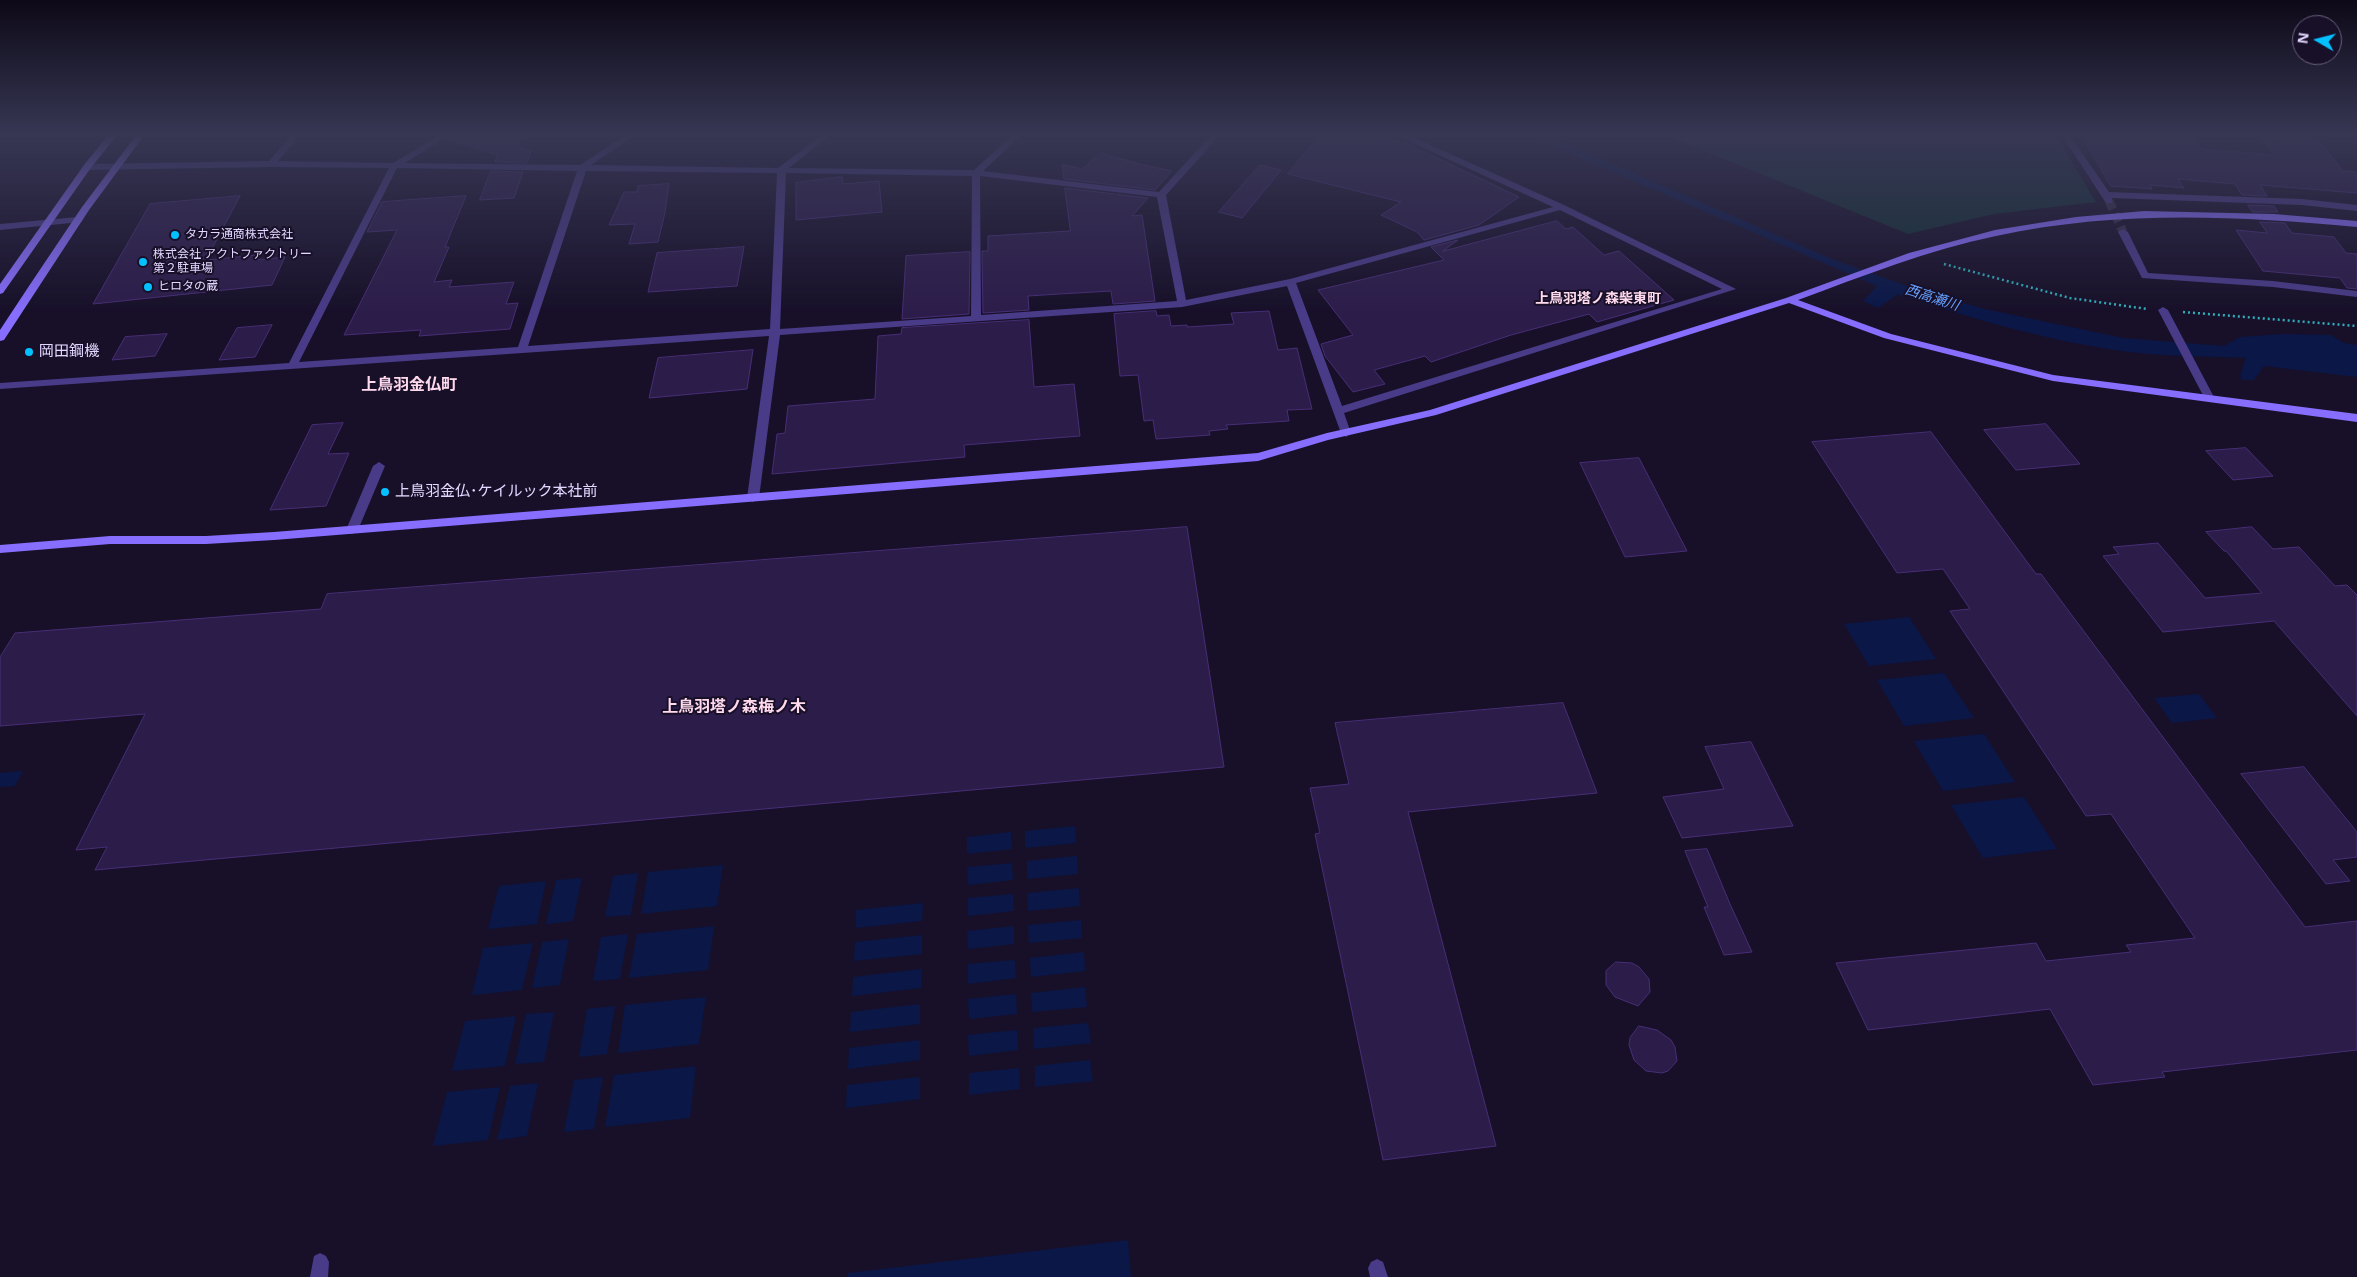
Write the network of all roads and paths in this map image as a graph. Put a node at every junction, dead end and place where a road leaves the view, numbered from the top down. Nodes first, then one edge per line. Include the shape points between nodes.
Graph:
1 (68, 194) edge
2 (96, 194) edge
3 (380, 194) edge
4 (574, 194) edge
5 (781, 194) edge
6 (976, 194) edge
7 (1149, 194) edge
8 (1532, 194) edge
9 (2105, 194) edge
10 (1161, 195) joint
11 (1561, 207) junction
12 (2357, 208) edge
13 (78, 220) junction
14 (47, 222) junction
15 (2357, 224) edge
16 (0, 227) edge
17 (2123, 232) tunnel mouth
18 (1943, 264) dead end
19 (1291, 282) junction
20 (0, 291) edge
21 (2357, 294) edge
22 (1789, 300) junction
23 (1182, 304) junction
24 (2164, 310) junction
25 (976, 318) junction
26 (2357, 326) edge
27 (775, 332) junction
28 (0, 338) edge
29 (522, 350) junction
30 (292, 366) junction
31 (0, 386) edge
32 (2210, 399) junction
33 (1338, 410) junction
34 (2357, 418) edge
35 (1346, 433) junction
36 (379, 466) dead end
37 (753, 498) junction
38 (352, 530) junction
39 (0, 549) edge

1 - 14 street
2 - 13 street
3 - 30 street
4 - 29 street
5 - 27 street
6 - 25 street
7 - 10 street
8 - 11 street
9 - 12 street via 2108,198 2302,202
10 - 23 street
11 - 19 street
11 - 33 street via 1731,289
13 - 14 street
13 - 28 street
14 - 16 street
14 - 20 street
15 - 22 street via 2274,217 2144,214 2076,220 1995,233 1912,255
17 - 21 street via 2145,276 2273,284
18 - 24 path via 2072,299 2115,307
19 - 23 street
19 - 33 street
22 - 32 street via 1888,336 2053,378
22 - 35 street via 1432,413
23 - 25 street
24 - 26 path
24 - 32 street
25 - 27 street
27 - 29 street
27 - 37 street
29 - 30 street
30 - 31 street
32 - 34 street
33 - 35 street
35 - 37 street via 1258,457
36 - 38 street
37 - 38 street
38 - 39 street via 206,540 110,540

